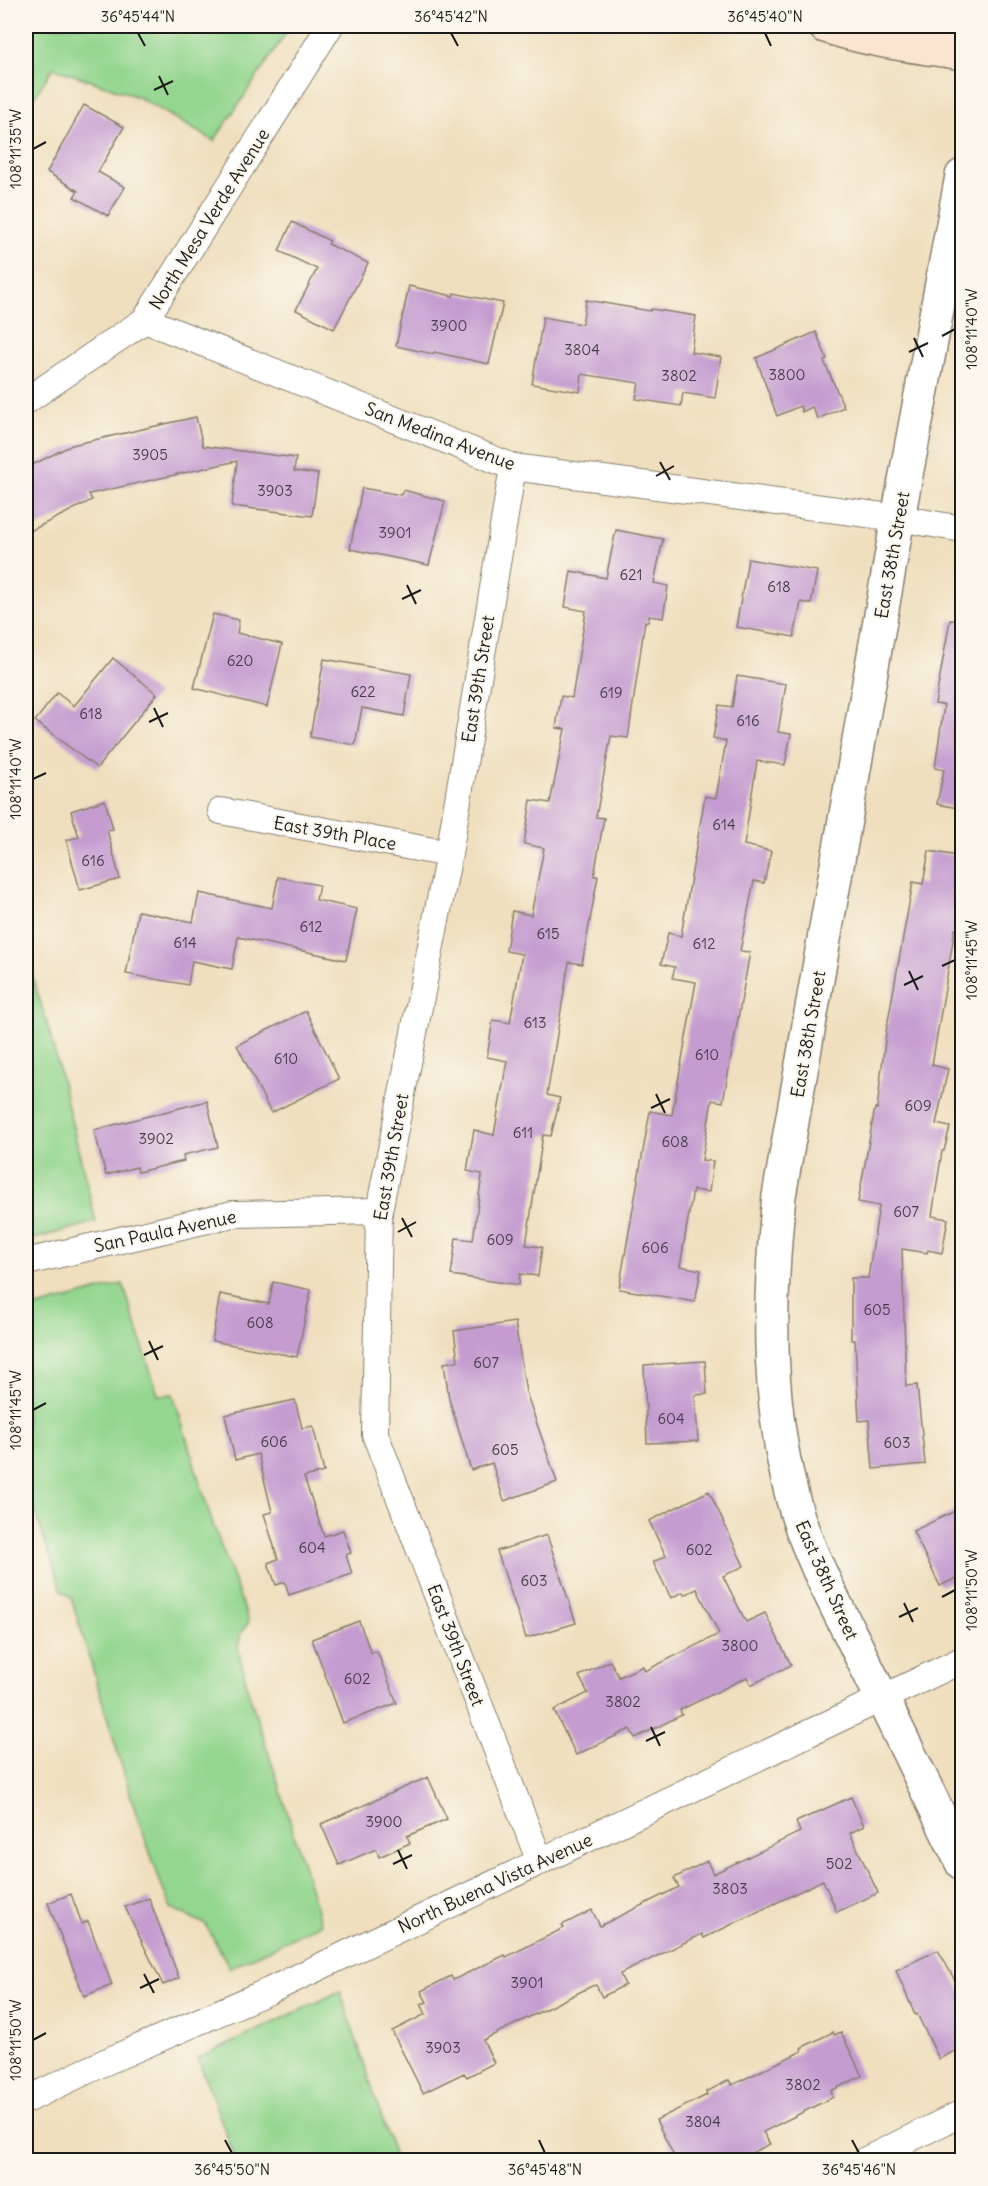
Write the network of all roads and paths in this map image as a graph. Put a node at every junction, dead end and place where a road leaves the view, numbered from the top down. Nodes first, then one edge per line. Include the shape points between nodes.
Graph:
1 (330, 26) edge
2 (825, 26) edge
3 (963, 53) edge
4 (963, 176) edge
5 (145, 320) junction
6 (26, 401) edge
7 (513, 467) junction
8 (898, 518) junction
9 (963, 529) edge
10 (220, 811) dead end
11 (449, 854) junction
12 (379, 1211) junction
13 (26, 1262) edge
14 (963, 1660) edge
15 (882, 1699) junction
16 (540, 1862) junction
17 (963, 1863) edge
18 (26, 2100) edge
19 (963, 2113) edge
20 (866, 2160) edge

1 - 5 street, North Mesa Verde Avenue
2 - 3 main road via 901,44
4 - 8 street, East 38th Street
5 - 6 street, North Mesa Verde Avenue
5 - 7 street, San Medina Avenue
7 - 8 street, San Medina Avenue
7 - 11 street, East 39th Street
8 - 9 street, San Medina Avenue
8 - 15 street, East 38th Street via 780,1196 772,1263 771,1329 777,1419 798,1518
10 - 11 street, East 39th Place
11 - 12 street, East 39th Street
12 - 13 street, San Paula Avenue via 233,1214
12 - 16 street, East 39th Street via 375,1434
14 - 15 street, North Buena Vista Avenue
15 - 16 street, North Buena Vista Avenue
15 - 17 street, East 38th Street
16 - 18 street, North Buena Vista Avenue
19 - 20 street

